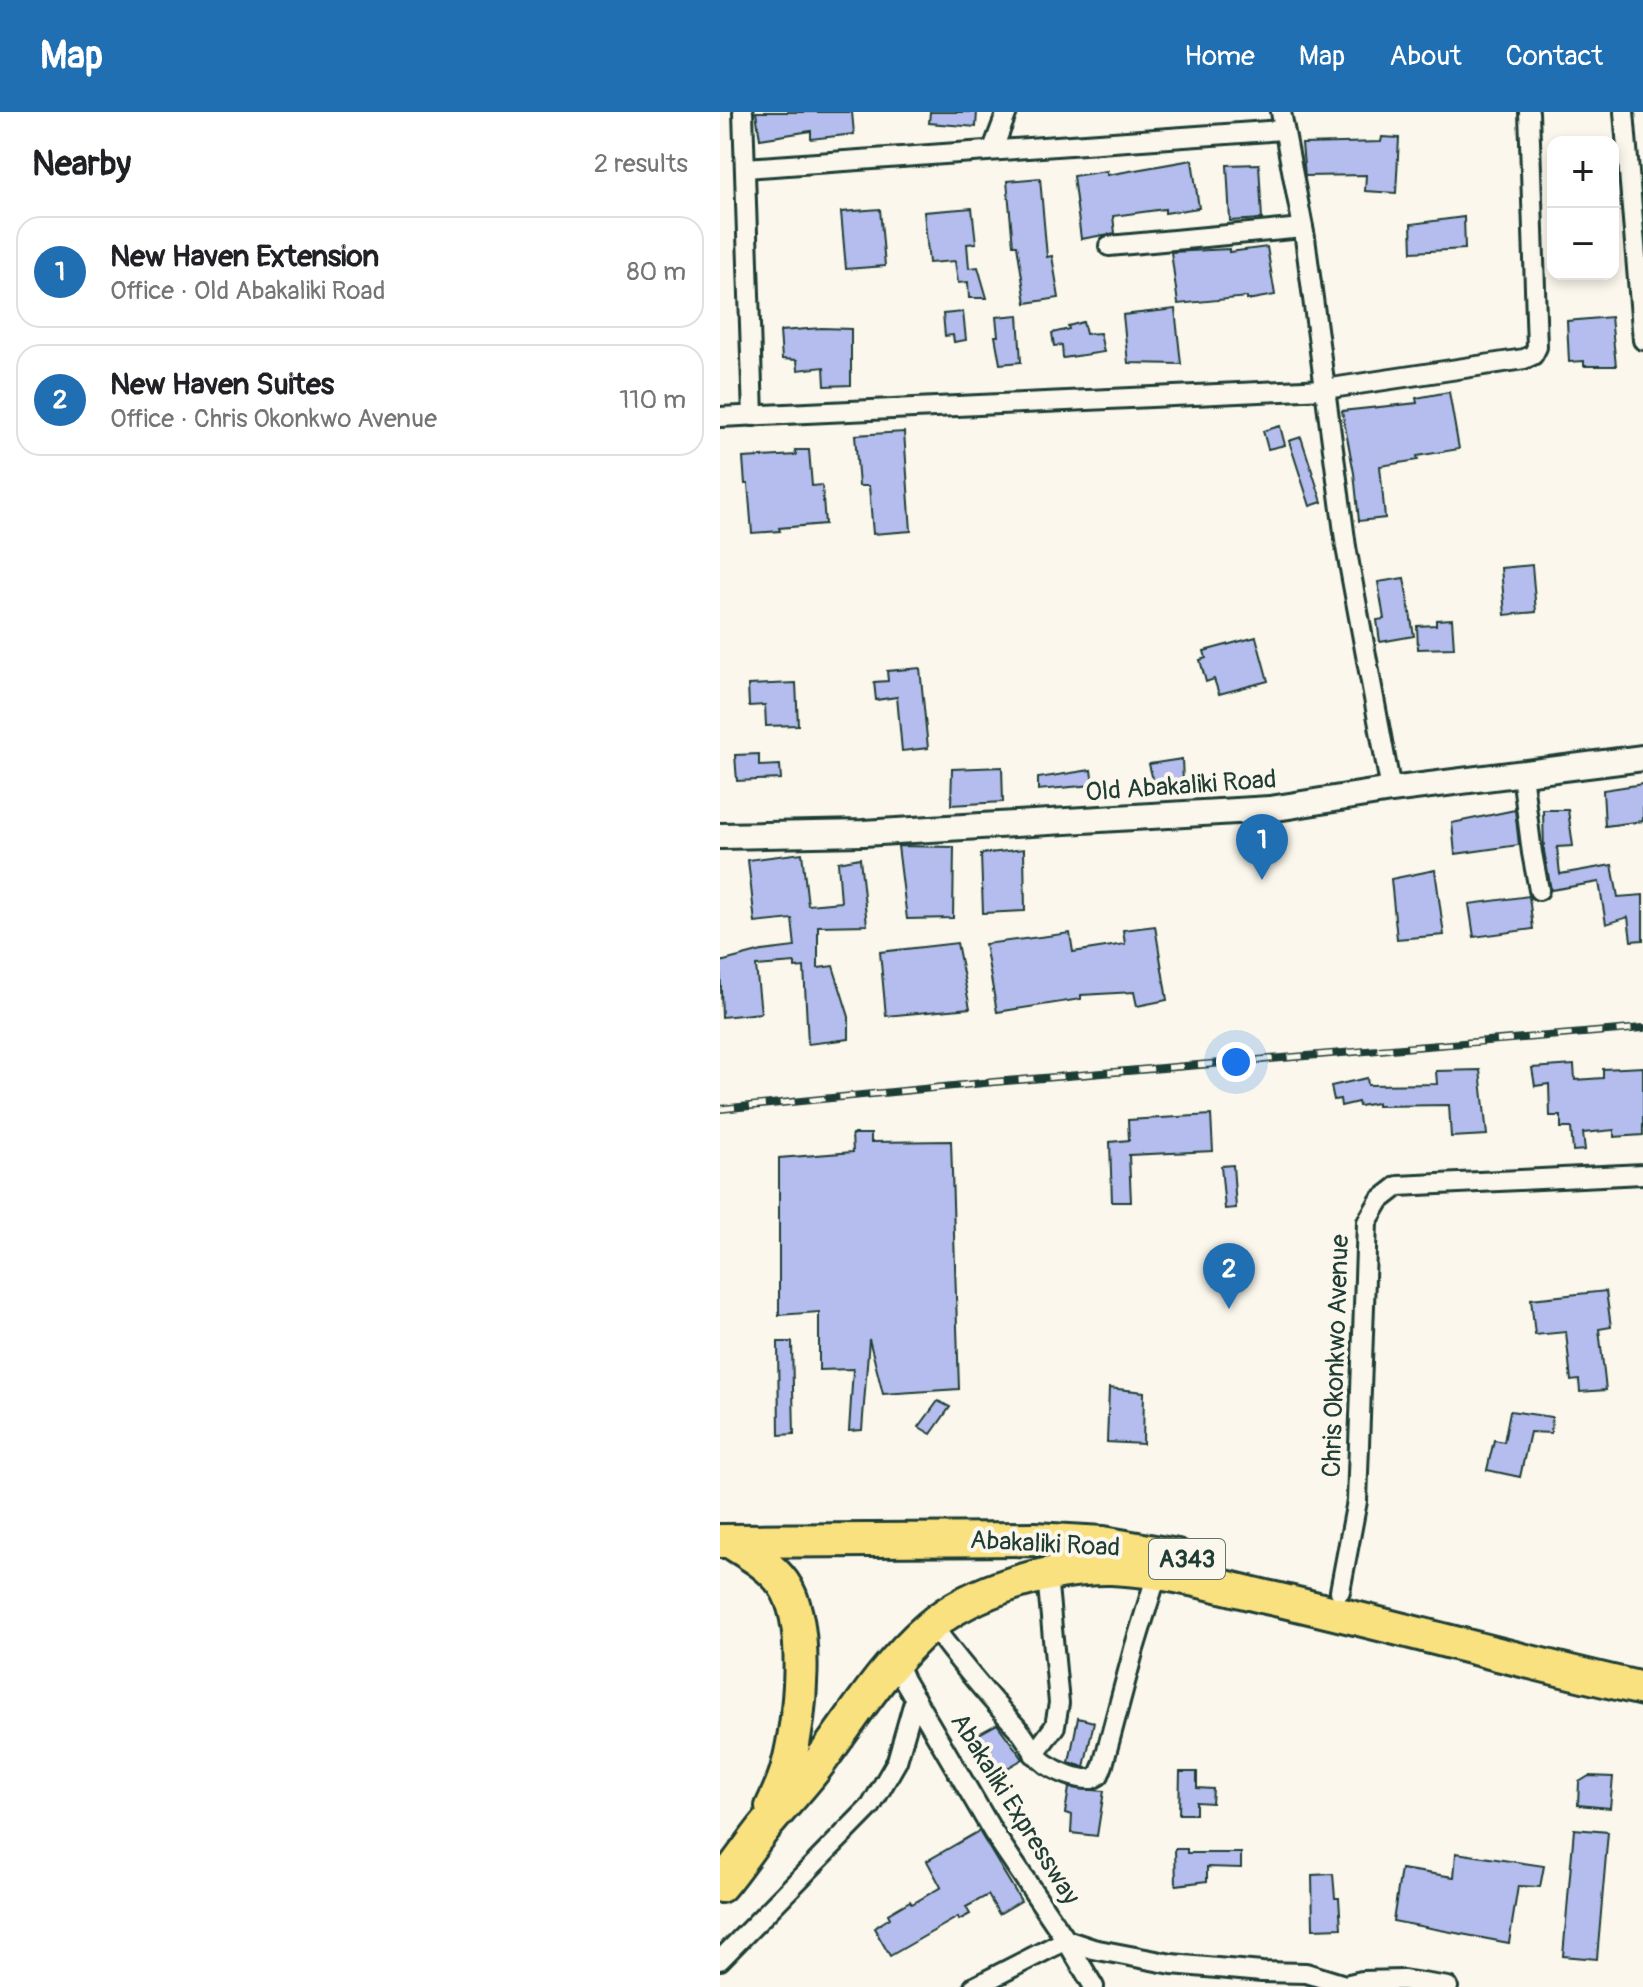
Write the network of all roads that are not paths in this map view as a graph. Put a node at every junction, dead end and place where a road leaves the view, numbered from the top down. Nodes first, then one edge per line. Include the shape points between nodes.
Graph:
1 (743, 112) edge
2 (1007, 112) edge
3 (1529, 112) edge
4 (1624, 112) edge
5 (1282, 121) edge
6 (993, 149) junction
7 (746, 168) junction
8 (1303, 228) junction
9 (1109, 246) dead end
10 (1643, 340) edge
11 (1325, 389) junction
12 (753, 416) junction
13 (720, 417) edge
14 (1643, 758) edge
15 (1522, 774) junction
16 (1391, 790) junction
17 (720, 836) edge
18 (1539, 890) dead end
19 (1643, 1174) edge
20 (725, 1541) edge
21 (1157, 1574) junction
22 (1047, 1575) junction
23 (1340, 1591) junction
24 (932, 1625) junction
25 (895, 1659) junction
26 (1643, 1668) edge
27 (1643, 1689) edge
28 (915, 1698) junction
29 (1034, 1754) junction
30 (761, 1831) junction
31 (720, 1886) edge
32 (1066, 1940) junction
33 (720, 1960) edge
34 (1308, 1980) edge
35 (974, 1987) edge
36 (1094, 1987) edge
37 (1448, 1987) edge

1 - 7 street
2 - 6 street
3 - 11 street via 1537,347 1533,355
4 - 10 street
5 - 6 street
5 - 8 street
6 - 7 street
7 - 12 street
8 - 9 street
8 - 11 street
11 - 12 street
11 - 16 street via 1346,547
12 - 13 street
14 - 15 main road, Old Abakaliki Road
15 - 16 main road, Old Abakaliki Road
15 - 18 street
16 - 17 main road, Old Abakaliki Road via 1199,814
19 - 23 street, Chris Okonkwo Avenue via 1398,1186 1380,1200 1367,1222 1357,1501
20 - 23 highway, Abakaliki Road / A343 via 1103,1543
20 - 30 highway, A343 via 758,1559 784,1584 800,1643 788,1768
21 - 22 highway, Abakaliki Road / A343 via 1112,1568
21 - 27 highway, Abakaliki Road / A343
21 - 29 street via 1099,1775 1075,1777
22 - 24 highway, A343 via 995,1590
22 - 29 street via 1059,1703 1055,1726
23 - 26 highway, Abakaliki Road / A343
24 - 25 highway, A343
24 - 29 street
25 - 28 street, Abakaliki Expressway
25 - 30 highway, A343 via 817,1766
28 - 32 street, Abakaliki Expressway via 993,1832
28 - 33 street via 883,1790
30 - 31 highway, A343
32 - 34 street, Abakaliki Expressway via 1172,1964
32 - 35 street
32 - 36 street
34 - 37 street, Abakaliki Expressway via 1345,1985 1403,1980

